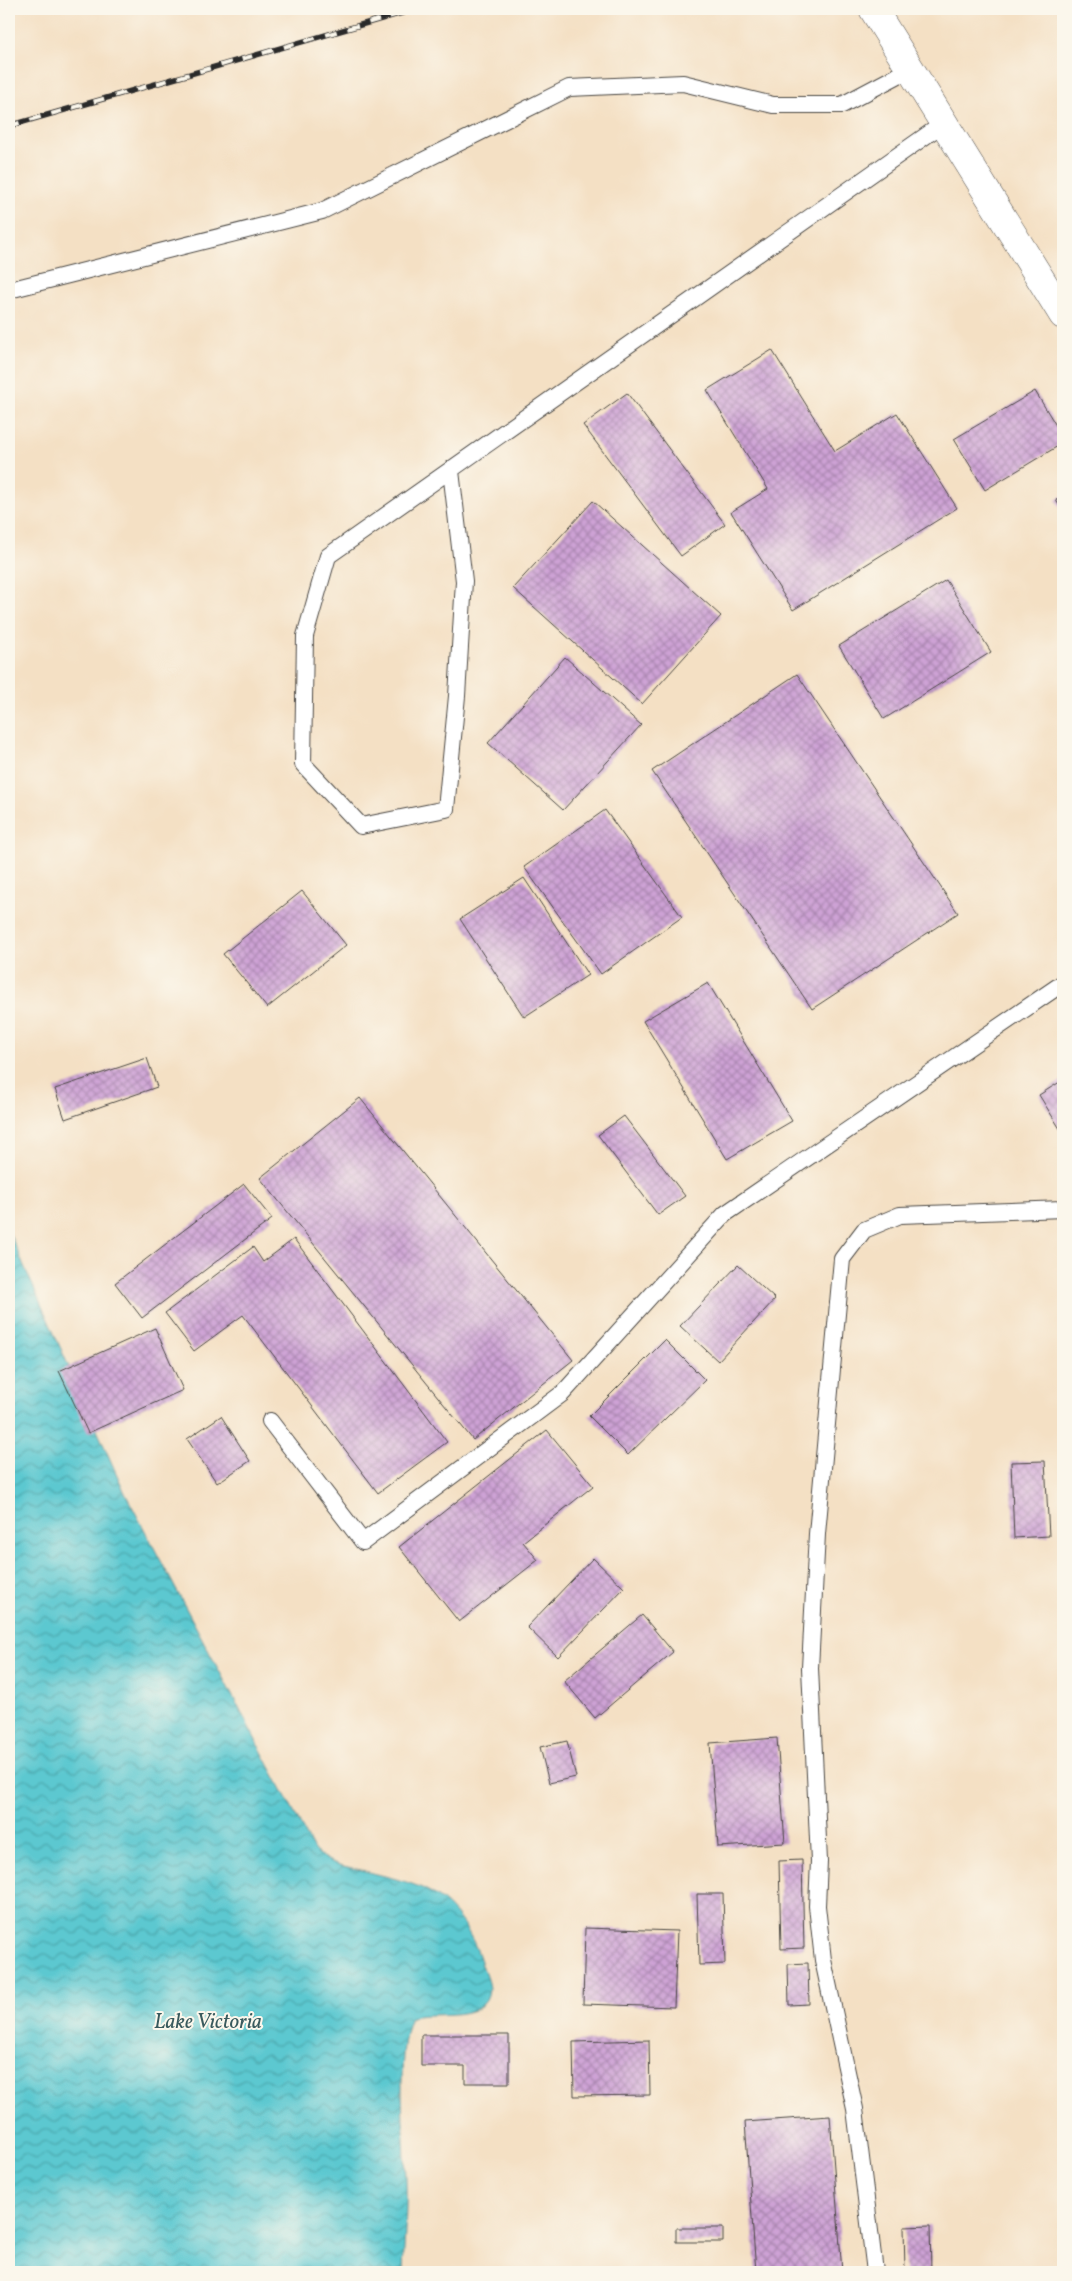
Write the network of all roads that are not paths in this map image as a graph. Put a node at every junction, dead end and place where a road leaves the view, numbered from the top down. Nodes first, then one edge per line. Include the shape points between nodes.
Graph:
1 (873, 9) edge
2 (910, 69) junction
3 (944, 122) junction
4 (9, 290) edge
5 (1063, 315) edge
6 (452, 471) junction
7 (1063, 983) edge
8 (1063, 1209) edge
9 (270, 1421) dead end
10 (875, 2272) edge

1 - 2 street
2 - 3 street
2 - 4 lane via 842,105 773,105 683,83 569,88 322,212
3 - 5 street
3 - 6 lane
6 - 6 lane via 328,556 305,636 303,764 361,826 446,809 464,581
7 - 9 lane via 725,1214 563,1393 363,1542
8 - 10 lane via 900,1216 864,1230 842,1259 817,1534 810,1668 819,1861 817,1906 822,1960 855,2109

